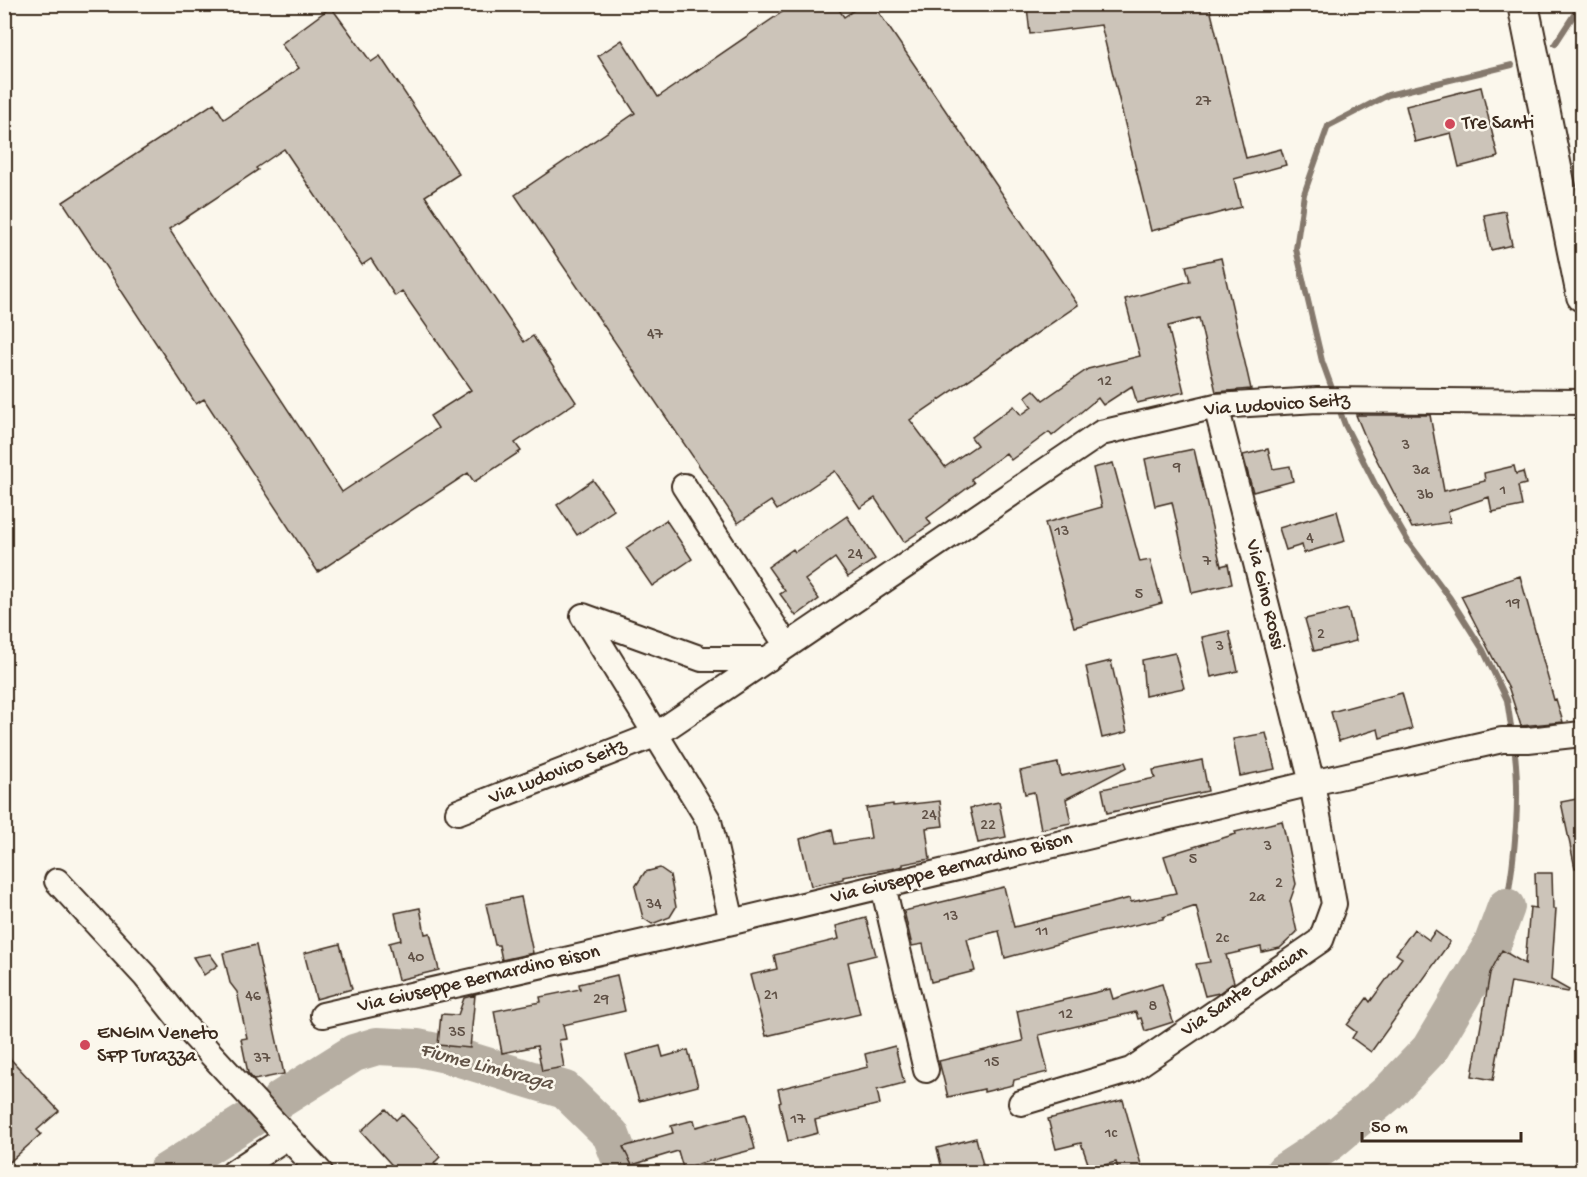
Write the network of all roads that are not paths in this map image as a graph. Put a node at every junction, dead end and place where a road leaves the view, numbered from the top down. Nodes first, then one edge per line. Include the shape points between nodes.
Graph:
1 (1523, 4) edge
2 (1582, 296) edge
3 (1582, 402) edge
4 (1216, 406) junction
5 (684, 486) dead end
6 (778, 652) junction
7 (657, 734) junction
8 (1582, 734) edge
9 (1312, 783) junction
10 (458, 812) dead end
11 (57, 881) dead end
12 (883, 886) junction
13 (732, 922) junction
14 (323, 1015) dead end
15 (926, 1070) dead end
16 (1021, 1103) dead end
17 (287, 1137) junction
18 (234, 1173) edge
19 (320, 1173) edge

1 - 2 street
3 - 4 street, Via Ludovico Seitz via 1317,400
4 - 6 street, Via Ludovico Seitz via 1101,433
4 - 9 street, Via Gino Rossi
5 - 6 street
6 - 7 street, Via Ludovico Seitz
6 - 7 street via 702,659 583,616
7 - 10 street, Via Ludovico Seitz
7 - 13 street via 709,821
8 - 9 street, Via Giuseppe Bernardino Bison via 1502,740
9 - 12 street, Via Giuseppe Bernardino Bison
9 - 16 street, Via Sante Cancian via 1334,903 1321,940 1131,1070
11 - 17 street
12 - 13 street, Via Giuseppe Bernardino Bison
12 - 15 street
13 - 14 street, Via Giuseppe Bernardino Bison
17 - 18 street
17 - 19 street

